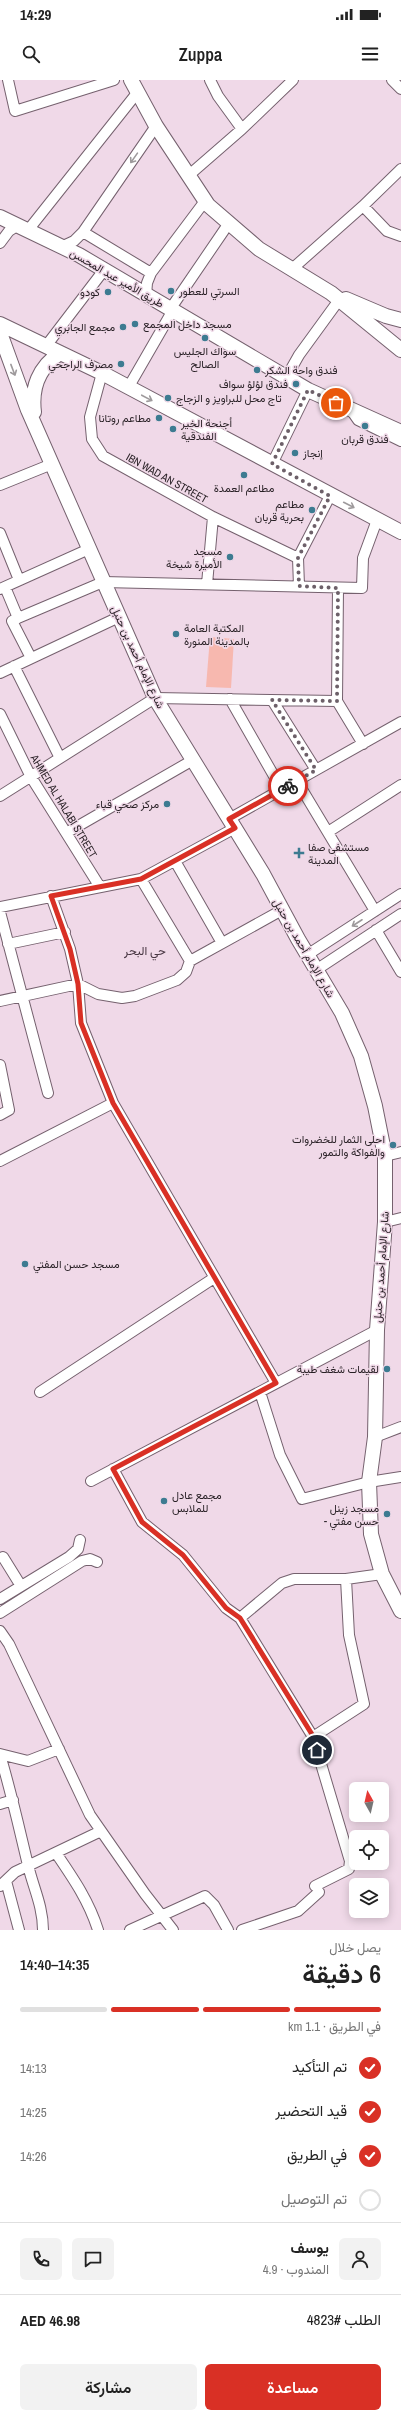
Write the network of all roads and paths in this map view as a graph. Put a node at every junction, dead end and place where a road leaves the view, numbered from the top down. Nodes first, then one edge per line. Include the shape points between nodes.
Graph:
1 (8, 80) edge
2 (114, 80) edge
3 (131, 80) edge
4 (210, 80) edge
5 (293, 80) edge
6 (392, 80) edge
7 (401, 89) edge
8 (138, 92) junction
9 (156, 126) junction
10 (242, 129) junction
11 (401, 169) edge
12 (188, 176) junction
13 (205, 201) junction
14 (363, 206) junction
15 (0, 217) edge
16 (229, 223) junction
17 (24, 227) junction
18 (83, 232) junction
19 (401, 236) edge
20 (0, 242) edge
21 (61, 246) junction
22 (292, 269) junction
23 (104, 270) junction
24 (151, 273) junction
25 (146, 295) junction
26 (335, 296) junction
27 (172, 309) junction
28 (401, 320) edge
29 (0, 324) edge
30 (1, 343) edge
31 (46, 346) junction
32 (401, 350) edge
33 (60, 353) junction
34 (102, 373) junction
35 (286, 378) junction
36 (128, 388) junction
37 (308, 390) junction
38 (350, 410) junction
39 (36, 428) junction
40 (401, 432) edge
41 (401, 441) edge
42 (52, 464) junction
43 (272, 464) junction
44 (0, 485) edge
45 (330, 496) junction
46 (213, 517) junction
47 (377, 520) junction
48 (401, 532) edge
49 (0, 533) edge
50 (89, 549) junction
51 (298, 558) junction
52 (19, 580) junction
53 (103, 582) junction
54 (207, 584) junction
55 (299, 586) junction
56 (2, 588) edge
57 (338, 588) junction
58 (119, 617) junction
59 (18, 618) junction
60 (31, 658) junction
61 (14, 666) junction
62 (0, 673) edge
63 (155, 698) junction
64 (230, 700) junction
65 (272, 700) junction
66 (337, 701) junction
67 (0, 714) edge
68 (401, 722) edge
69 (362, 744) junction
70 (60, 758) junction
71 (193, 760) junction
72 (316, 770) junction
73 (31, 777) junction
74 (297, 781) junction
75 (401, 785) edge
76 (282, 790) junction
77 (0, 796) edge
78 (232, 823) junction
79 (328, 832) junction
80 (66, 833) junction
81 (175, 861) junction
82 (141, 879) junction
83 (100, 887) junction
84 (401, 894) edge
85 (51, 896) junction
86 (0, 907) edge
87 (282, 910) junction
88 (375, 910) junction
89 (0, 912) edge
90 (401, 914) edge
91 (376, 930) junction
92 (65, 932) junction
93 (222, 943) junction
94 (8, 944) junction
95 (307, 955) junction
96 (190, 961) junction
97 (316, 970) junction
98 (401, 972) edge
99 (78, 984) junction
100 (21, 996) junction
101 (0, 1001) edge
102 (0, 1065) edge
103 (48, 1093) dead end
104 (113, 1103) junction
105 (0, 1115) edge
106 (401, 1152) edge
107 (385, 1156) junction
108 (0, 1161) edge
109 (401, 1218) edge
110 (385, 1222) junction
111 (214, 1278) junction
112 (377, 1330) junction
113 (276, 1383) junction
114 (40, 1392) dead end
115 (260, 1392) junction
116 (401, 1427) edge
117 (375, 1437) junction
118 (113, 1469) junction
119 (401, 1477) edge
120 (91, 1481) dead end
121 (369, 1482) junction
122 (80, 1540) dead end
123 (3, 1557) dead end
124 (97, 1562) dead end
125 (382, 1574) junction
126 (346, 1579) junction
127 (21, 1586) junction
128 (0, 1599) edge
129 (401, 1611) edge
130 (0, 1613) edge
131 (240, 1618) junction
132 (0, 1631) edge
133 (313, 1736) junction
134 (59, 1749) junction
135 (0, 1754) edge
136 (13, 1800) junction
137 (0, 1804) edge
138 (101, 1831) junction
139 (56, 1853) junction
140 (28, 1866) junction
141 (3, 1884) edge
142 (162, 1916) junction
143 (19, 1930) edge
144 (43, 1930) edge
145 (98, 1930) edge
146 (130, 1930) edge
147 (173, 1930) edge
148 (228, 1930) edge
149 (242, 1930) edge

1 - 2 street via 15,111
3 - 8 main road
4 - 10 street via 218,96
5 - 10 street
6 - 7 street
8 - 9 main road
8 - 17 street
9 - 12 main road
9 -> 18 street
10 - 12 street
11 - 14 street
12 - 13 main road
13 - 16 main road
13 - 24 street
14 - 19 street via 387,231
14 - 22 street
15 - 17 main road, طريق الأمير عبد المحسن
16 - 22 main road via 259,248
16 - 27 street
17 - 20 street via 9,231
17 - 21 main road, طريق الأمير عبد المحسن
18 - 21 street via 74,241
18 - 24 street
21 - 23 main road, طريق الأمير عبد المحسن
22 - 26 main road
23 - 25 main road, طريق الأمير عبد المحسن
23 - 31 street
24 - 25 street
25 - 27 main road, طريق الأمير عبد المحسن
26 - 28 main road
26 - 32 main road
26 - 35 street
27 - 35 main road, طريق الأمير عبد المحسن
27 - 36 street
29 - 31 main road
30 -> 39 main road, شارع الإمام أحمد بن حنبل
31 - 33 main road
33 - 34 main road
33 - 39 main road via 43,367 32,396
34 - 36 main road
34 - 46 street, IBN WAD AN STREET via 90,417 92,439 103,456
35 - 37 main road, طريق الأمير عبد المحسن
36 -> 43 main road
37 - 38 main road, طريق الأمير عبد المحسن
37 - 43 street
38 - 40 main road, طريق الأمير عبد المحسن
38 - 41 street via 358,420
39 - 42 main road, شارع الإمام أحمد بن حنبل
42 - 44 street
42 - 50 main road, شارع الإمام أحمد بن حنبل
43 - 45 main road
45 -> 47 main road
45 - 51 street
46 - 51 street, IBN WAD AN STREET
46 - 54 street
47 - 48 main road
47 - 57 street via 363,558 362,588
49 - 52 street
50 - 52 street
50 - 53 main road, شارع الإمام أحمد بن حنبل
51 - 55 street
52 - 56 street
53 - 54 street
53 - 58 main road, شارع الإمام أحمد بن حنبل
53 - 59 street
54 - 55 street
55 - 57 street
56 - 59 street
57 - 66 street
58 - 60 street
58 - 63 main road, شارع الإمام أحمد بن حنبل
59 - 60 street via 12,621
60 - 61 street
61 - 62 street
61 - 70 street
63 - 64 street
63 - 70 street
63 - 71 main road, شارع الإمام أحمد بن حنبل
64 - 65 street
64 - 76 street
65 - 66 street
65 - 72 street
66 - 69 street
67 - 73 street, AHMED AL HALABI STREET
68 - 69 street
69 - 72 street
70 - 73 street
71 - 78 main road, شارع الإمام أحمد بن حنبل
71 - 80 street
72 - 74 street
73 - 77 street
73 - 80 street, AHMED AL HALABI STREET
74 - 76 street
74 - 79 street
75 - 79 street
76 - 78 street
78 - 81 street
78 - 87 main road, شارع الإمام أحمد بن حنبل
79 - 88 street
80 - 83 street, AHMED AL HALABI STREET
81 - 82 street
81 - 93 street
82 - 83 street
82 - 96 street
83 - 85 street
84 - 88 street
85 - 86 street
85 - 92 street
87 - 93 street
87 - 95 main road, شارع الإمام أحمد بن حنبل
88 -> 95 street
89 - 94 street
90 - 91 street
91 - 97 street
91 - 98 street
92 - 94 street
92 - 99 street
93 - 96 street
94 - 100 street
95 - 97 main road, شارع الإمام أحمد بن حنبل
96 - 99 street via 186,972 177,980 135,996 122,998 98,994
97 - 107 main road, شارع الإمام أحمد بن حنبل via 342,1013 361,1056
99 - 100 street
99 - 104 street via 81,1023
100 - 101 street
100 - 103 street
102 - 105 street via 9,1110
104 - 108 street
104 - 111 street
106 - 107 street
107 - 110 main road, شارع الإمام أحمد بن حنبل
109 - 110 street
110 - 112 main road, شارع الإمام أحمد بن حنبل
111 - 113 street
111 - 114 street
112 - 113 street
112 - 117 main road, شارع الإمام أحمد بن حنبل
113 - 115 street
115 - 118 street
115 - 121 street via 280,1455 302,1499
116 - 117 street
117 - 121 main road, شارع الإمام أحمد بن حنبل
118 - 120 street
118 - 131 street via 142,1522 183,1555 226,1608
119 - 121 street
121 - 125 main road, شارع الإمام أحمد بن حنبل via 371,1534
122 - 127 street via 78,1549 69,1557
123 - 127 street
124 - 130 street via 90,1559 82,1561
125 - 126 street
125 - 129 main road, شارع الإمام أحمد بن حنبل
126 - 131 street via 294,1579 282,1583
126 - 133 street via 349,1635 364,1704
127 - 128 street
131 - 133 street
132 - 134 street via 9,1644
133 - 149 street via 350,1861 349,1869 317,1889 298,1911
134 - 135 street via 28,1761
134 - 138 street via 90,1815
135 - 136 street
136 - 137 street
136 - 140 street
138 - 139 street
138 - 142 street
139 - 140 street
139 - 145 street via 81,1889 93,1912
140 - 141 street via 15,1872
140 - 144 street via 40,1905
141 - 143 street
142 - 146 street
142 - 147 street
142 - 148 street via 205,1896 214,1905

